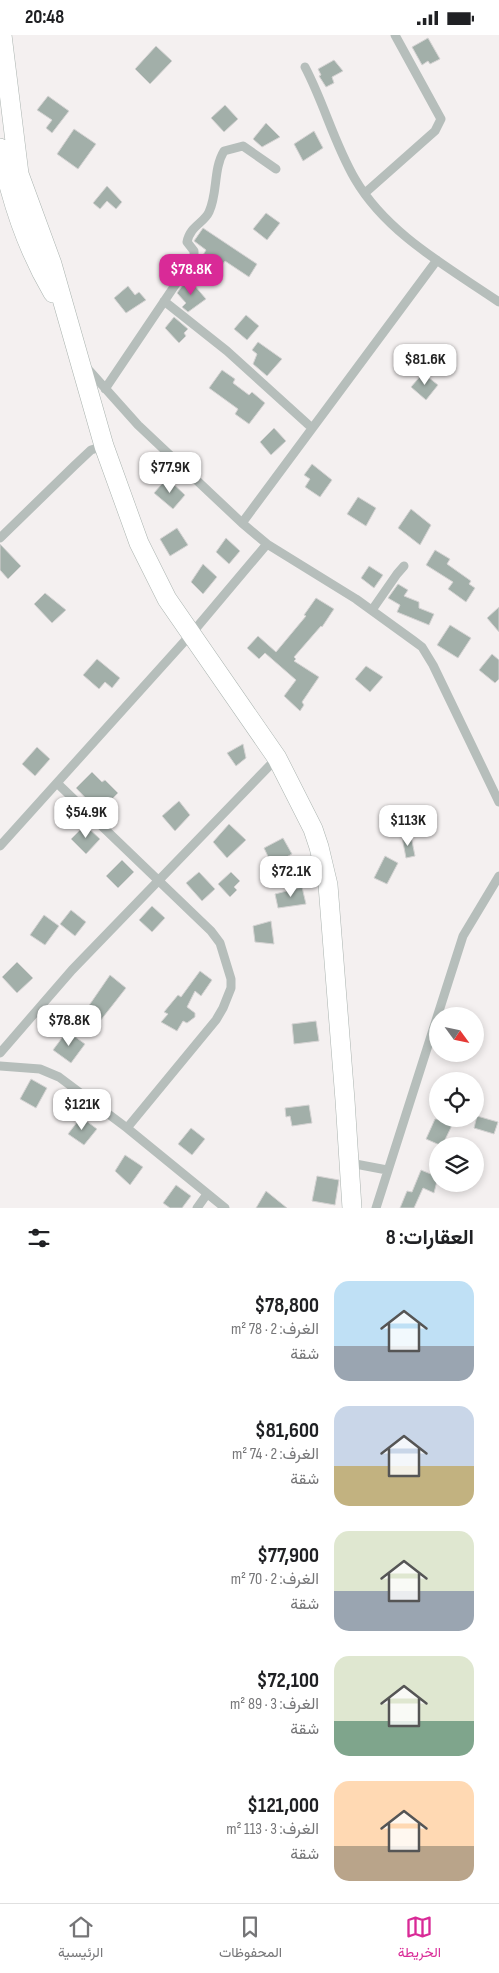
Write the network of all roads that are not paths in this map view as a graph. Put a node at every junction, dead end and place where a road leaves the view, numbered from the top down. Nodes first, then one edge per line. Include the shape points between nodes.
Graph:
1 (2, 35) edge
2 (395, 35) edge
3 (305, 67) dead end
4 (0, 148) edge
5 (276, 169) dead end
6 (365, 193) junction
7 (437, 260) junction
8 (164, 301) junction
9 (499, 302) edge
10 (65, 313) junction
11 (78, 358) junction
12 (105, 389) junction
13 (312, 429) junction
14 (104, 445) junction
15 (242, 523) junction
16 (0, 538) edge
17 (267, 544) junction
18 (404, 566) dead end
19 (372, 610) junction
20 (192, 633) junction
21 (277, 758) junction
22 (58, 784) junction
23 (499, 802) edge
24 (0, 846) edge
25 (499, 876) edge
26 (157, 881) junction
27 (0, 1053) edge
28 (0, 1065) edge
29 (127, 1128) junction
30 (350, 1163) junction
31 (387, 1170) junction
32 (207, 1194) junction
33 (197, 1208) edge
34 (224, 1208) edge
35 (352, 1208) edge
36 (376, 1208) edge

1 - 10 main road via 19,174 52,264
2 - 6 street via 441,119 435,131
3 - 6 street via 348,164
4 - 10 main road via 12,202 24,234 38,267
5 - 8 street via 243,146 224,151 210,211 188,235 187,242 194,251 194,257
6 - 7 street via 390,222
7 - 9 street
7 - 13 street
8 - 12 street
8 - 13 street via 234,357
10 - 11 main road
11 - 12 street
11 - 14 main road
12 - 15 street via 138,425
13 - 15 street
14 - 16 street via 91,450 74,465
14 - 20 main road via 149,564 167,599
15 - 17 street
17 - 19 street
17 - 20 street
18 - 19 street
19 - 23 street via 414,641 429,657
20 - 21 main road
20 - 22 street
21 - 26 street
21 - 30 main road via 313,829 326,877
22 - 24 street
22 - 26 street
25 - 31 street via 463,936
26 - 27 street via 72,970
26 - 29 street via 220,943 231,988 216,1020
28 - 29 street via 53,1073
29 - 32 street
30 - 31 street
30 - 35 main road
31 - 36 street
32 - 33 street
32 - 34 street

